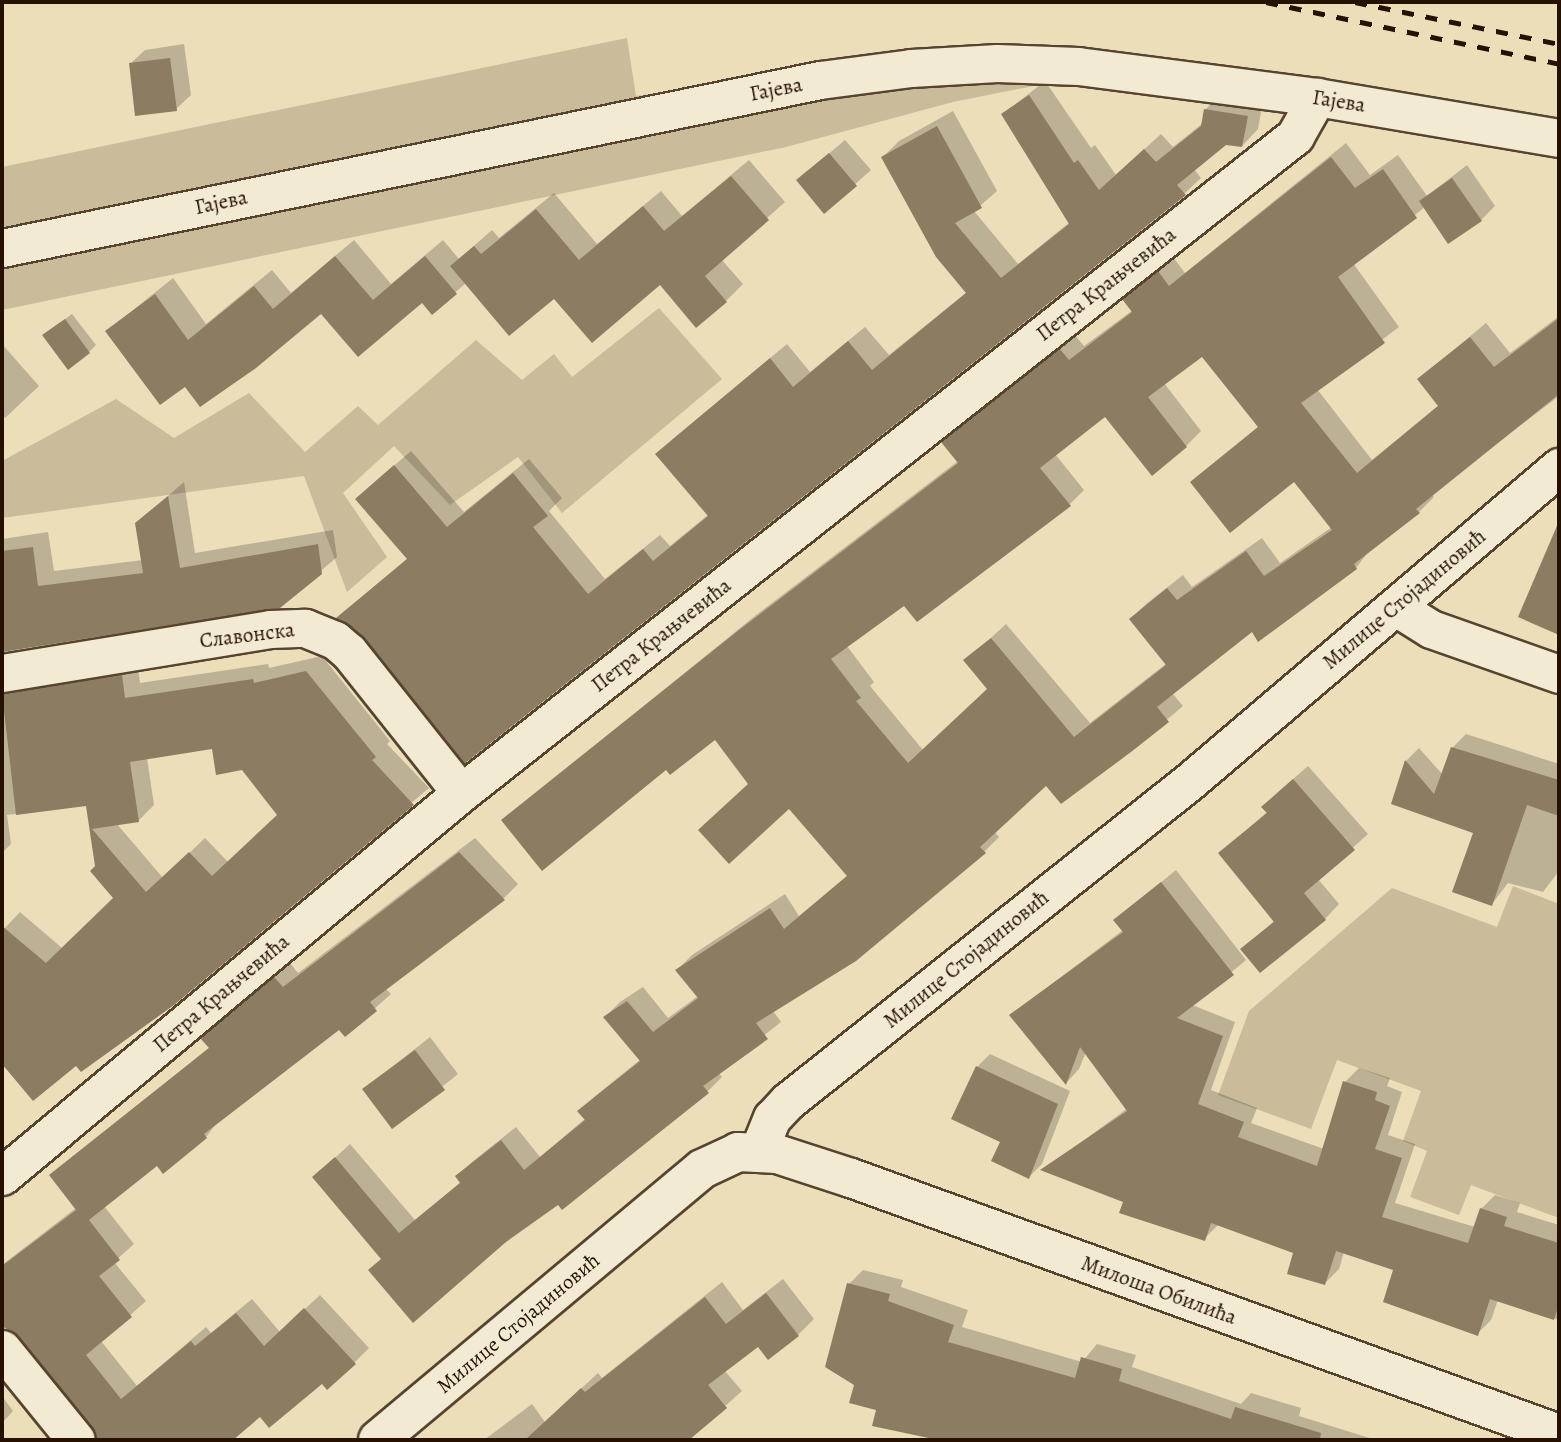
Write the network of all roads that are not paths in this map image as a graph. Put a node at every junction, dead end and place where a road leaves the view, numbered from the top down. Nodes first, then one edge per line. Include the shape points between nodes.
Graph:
1 (1317, 97) junction
2 (1559, 138) edge
3 (2, 248) edge
4 (1559, 467) edge
5 (1396, 607) junction
6 (2, 673) edge
7 (1559, 674) edge
8 (461, 793) junction
9 (758, 1152) junction
10 (2, 1176) edge
11 (2, 1349) edge
12 (1559, 1434) edge
13 (76, 1440) edge
14 (377, 1440) edge

1 - 2 street, Гајева
1 - 3 street, Гајева via 1078,66 997,62 911,68 820,80
1 - 8 street, Петра Крањчевића via 1295,136
4 - 5 street, Милице Стојадиновић
5 - 7 street via 1431,629
5 - 9 street, Милице Стојадиновић via 1190,781 788,1101 772,1118
6 - 8 street, Славонска via 270,629 312,630 349,652
8 - 10 street, Петра Крањчевића
9 - 12 street, Милоша Обилића via 851,1178
9 - 14 street, Милице Стојадиновић via 738,1152 702,1170
11 - 13 street

